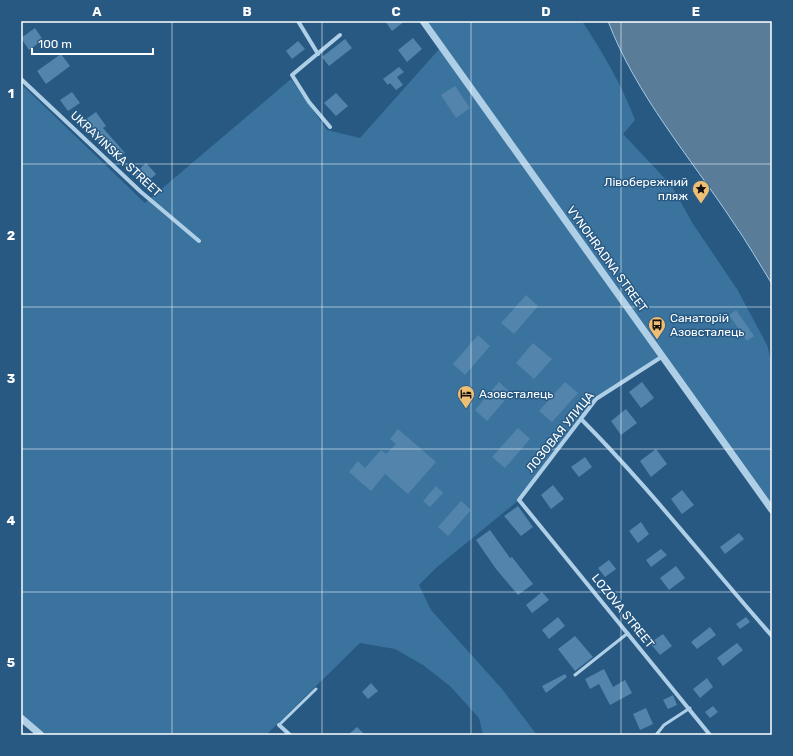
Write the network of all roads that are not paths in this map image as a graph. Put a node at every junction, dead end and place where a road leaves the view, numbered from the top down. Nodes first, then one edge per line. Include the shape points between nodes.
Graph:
1 (298, 21) edge
2 (423, 21) edge
3 (340, 35) dead end
4 (318, 54) junction
5 (21, 79) edge
6 (330, 127) dead end
7 (199, 241) dead end
8 (663, 356) junction
9 (581, 419) junction
10 (519, 500) joint
11 (772, 510) edge
12 (628, 633) junction
13 (772, 636) edge
14 (575, 675) dead end
15 (316, 689) dead end
16 (690, 708) junction
17 (21, 718) edge
18 (279, 725) joint
19 (41, 735) edge
20 (290, 735) edge
21 (656, 735) edge
22 (710, 735) edge

1 - 4 street
2 - 8 street, VYNOHRADNA STREET
3 - 4 street
4 - 6 street via 292,74 309,102
5 - 7 street, UKRAYINSKA STREET via 140,192
8 - 9 street, ЛОЗОВАЯ УЛИЦА via 596,399
8 - 11 street, VYNOHRADNA STREET
9 - 10 street, ЛОЗОВАЯ УЛИЦА
9 - 13 street via 622,460
10 - 12 street, LOZOVA STREET
12 - 14 lane
12 - 16 street, LOZOVA STREET
15 - 18 lane
16 - 21 lane via 664,726
16 - 22 street, LOZOVA STREET
17 - 19 street
18 - 20 street

